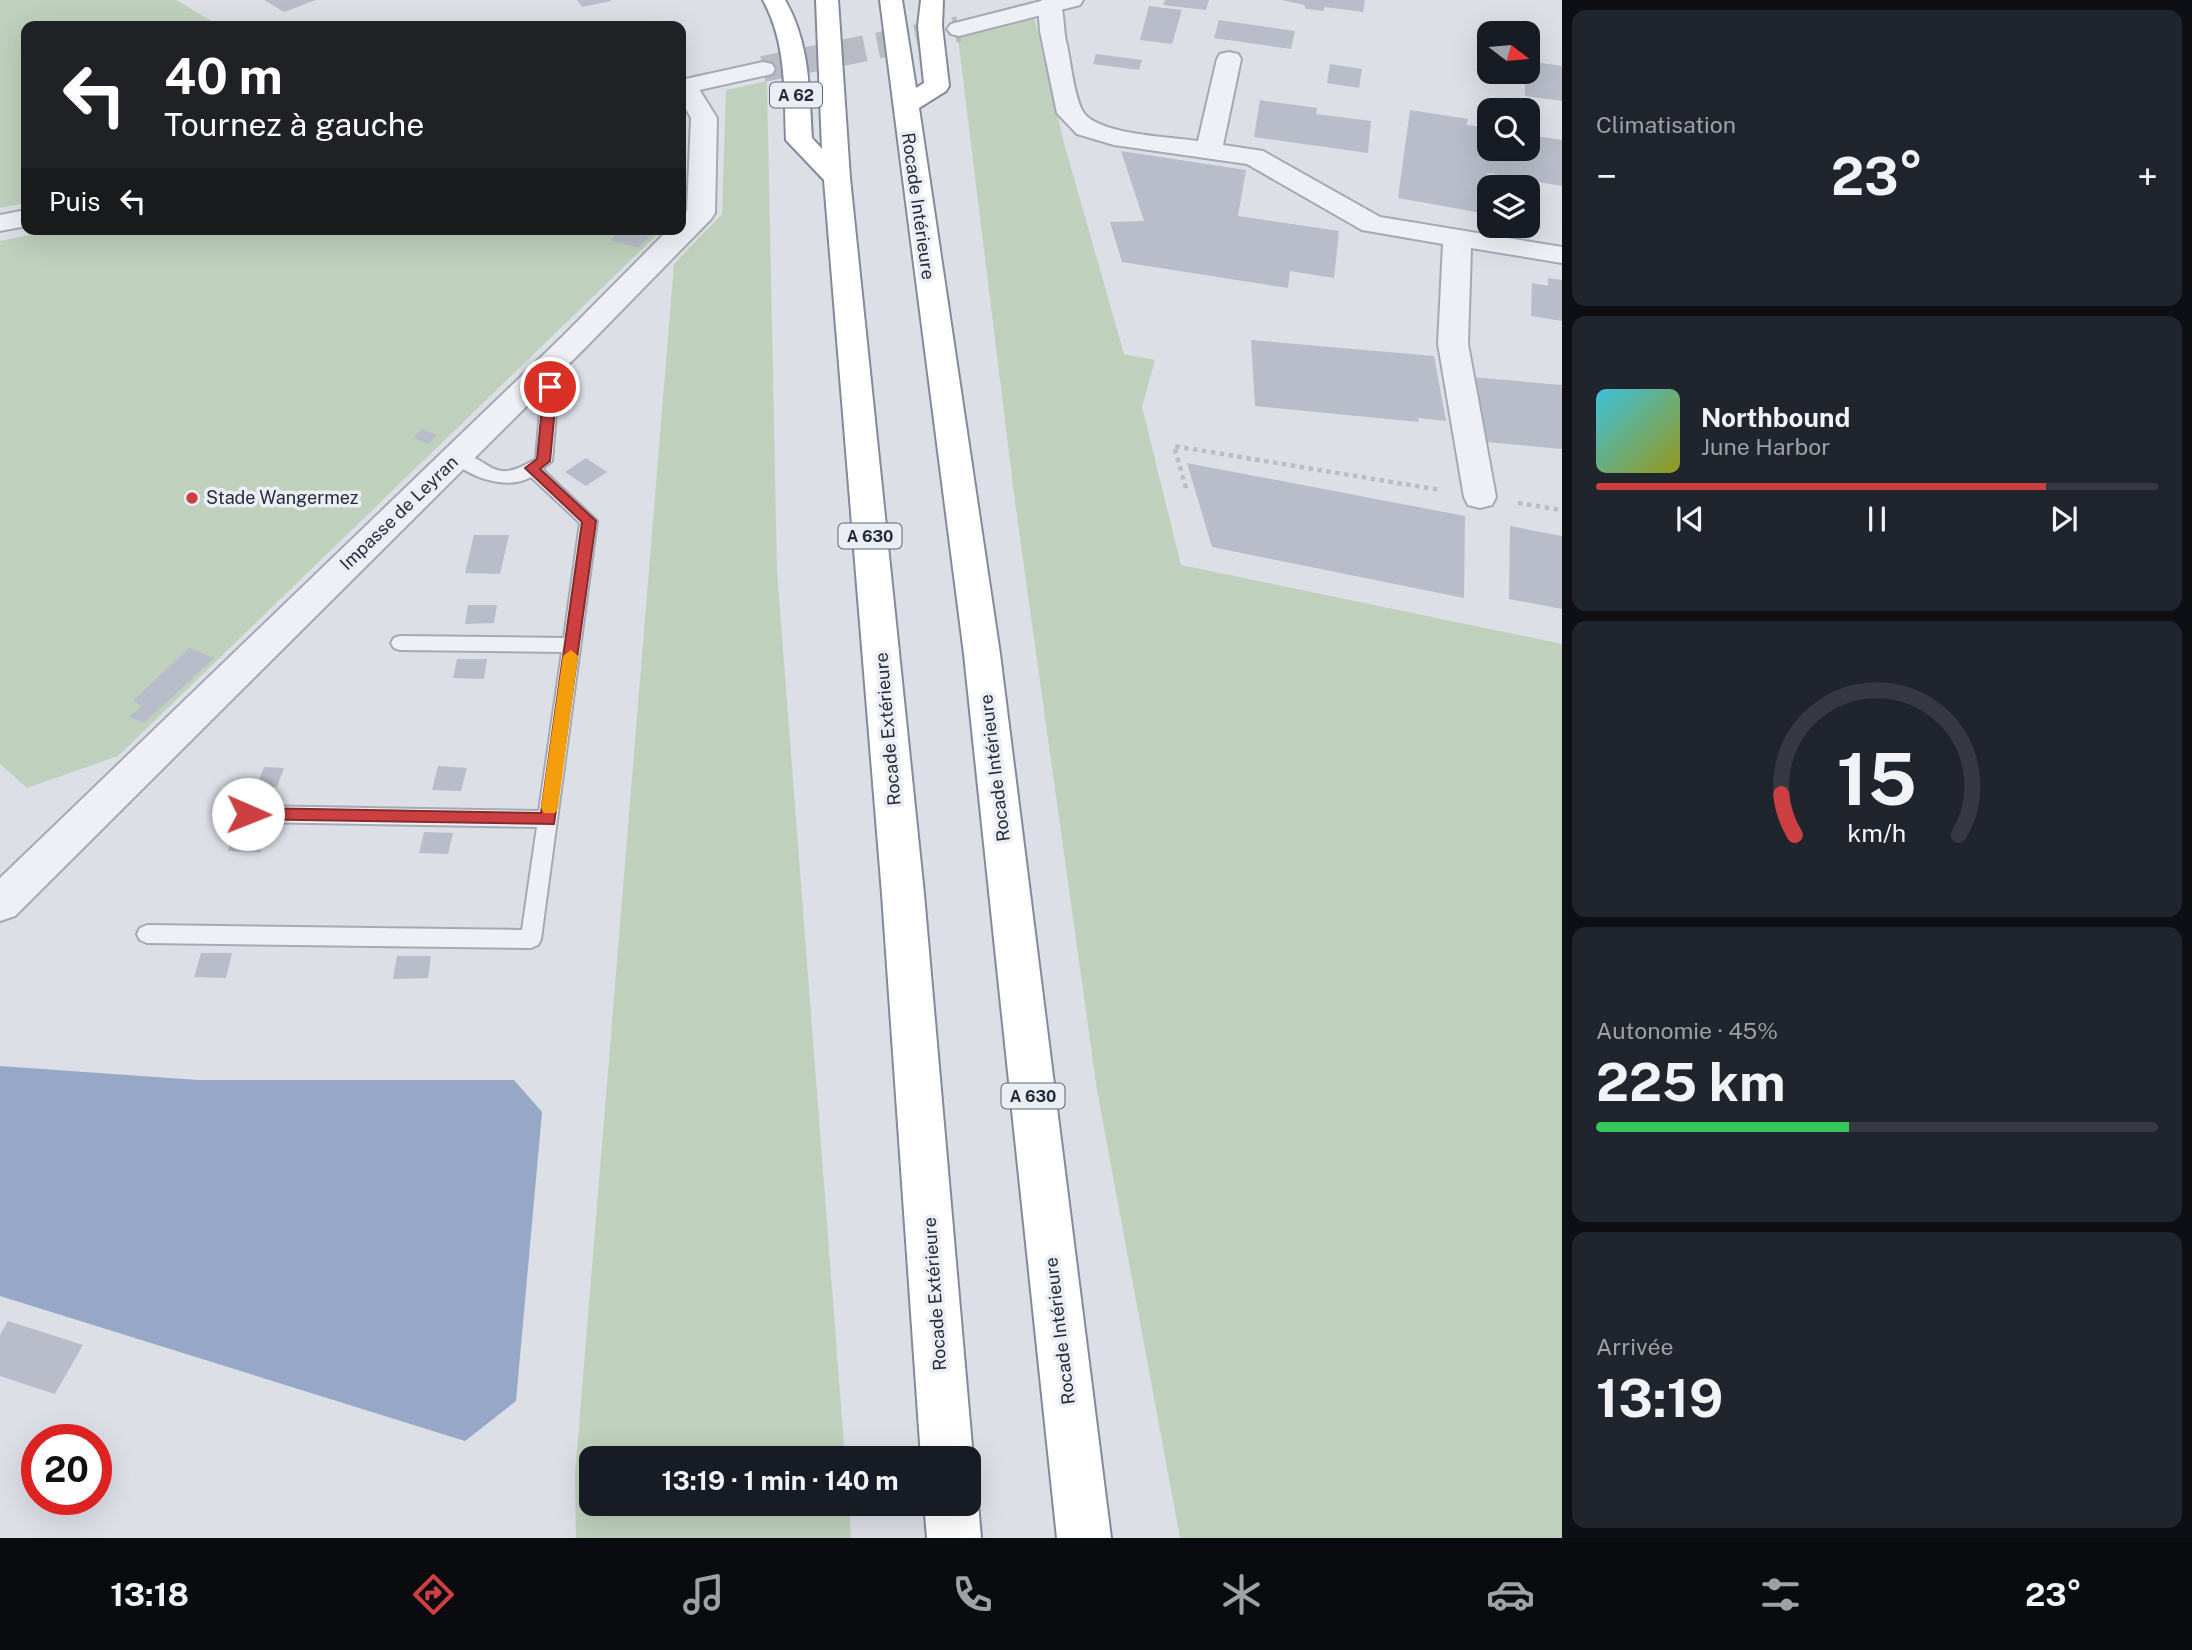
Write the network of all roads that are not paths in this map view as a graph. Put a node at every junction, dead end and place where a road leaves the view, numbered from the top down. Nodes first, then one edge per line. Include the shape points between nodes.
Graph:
1 (774, 0) edge
2 (827, 0) edge
3 (891, 0) edge
4 (932, 0) edge
5 (1061, 3) edge
6 (959, 29) tunnel mouth
7 (1229, 59) dead end
8 (763, 69) tunnel mouth
9 (686, 85) edge
10 (686, 91) edge
11 (904, 106) junction
12 (1209, 151) junction
13 (837, 177) junction
14 (21, 219) edge
15 (0, 223) edge
16 (686, 228) edge
17 (679, 235) edge
18 (1457, 239) junction
19 (1562, 255) edge
20 (552, 363) junction
21 (457, 456) junction
22 (531, 468) junction
23 (1480, 497) road end
24 (400, 643) dead end
25 (572, 645) junction
26 (248, 814) dead end
27 (548, 819) junction
28 (0, 904) edge
29 (147, 934) dead end
30 (946, 1446) edge
31 (952, 1516) edge
32 (954, 1538) edge
33 (1084, 1538) edge

1 - 13 highway, A 62 via 785,17 794,49 799,141
2 - 13 highway, Rocade Extérieure / A 630
3 - 11 highway, Rocade Intérieure / A 630
4 - 11 highway via 930,26 937,86
5 - 6 street
5 - 12 street via 1052,31 1070,113 1077,122 1107,135
7 - 12 street
8 - 9 street
10 - 16 street, Impasse de Leyran via 704,118 701,213
11 - 33 highway, Rocade Intérieure / A 630 via 982,654
12 - 18 street via 1254,158 1372,224
13 - 30 highway, Rocade Extérieure / A 630 via 903,894
14 - 15 street
17 - 20 street, Impasse de Leyran
18 - 19 street
18 - 23 street via 1453,344
20 - 21 street, Impasse de Leyran
20 - 22 lane via 544,461
21 - 22 lane via 486,474 518,477
21 - 28 street, Impasse de Leyran
22 - 25 lane via 589,521
24 - 25 lane
25 - 27 lane
26 - 27 lane
27 - 29 lane via 531,939
31 - 32 highway

